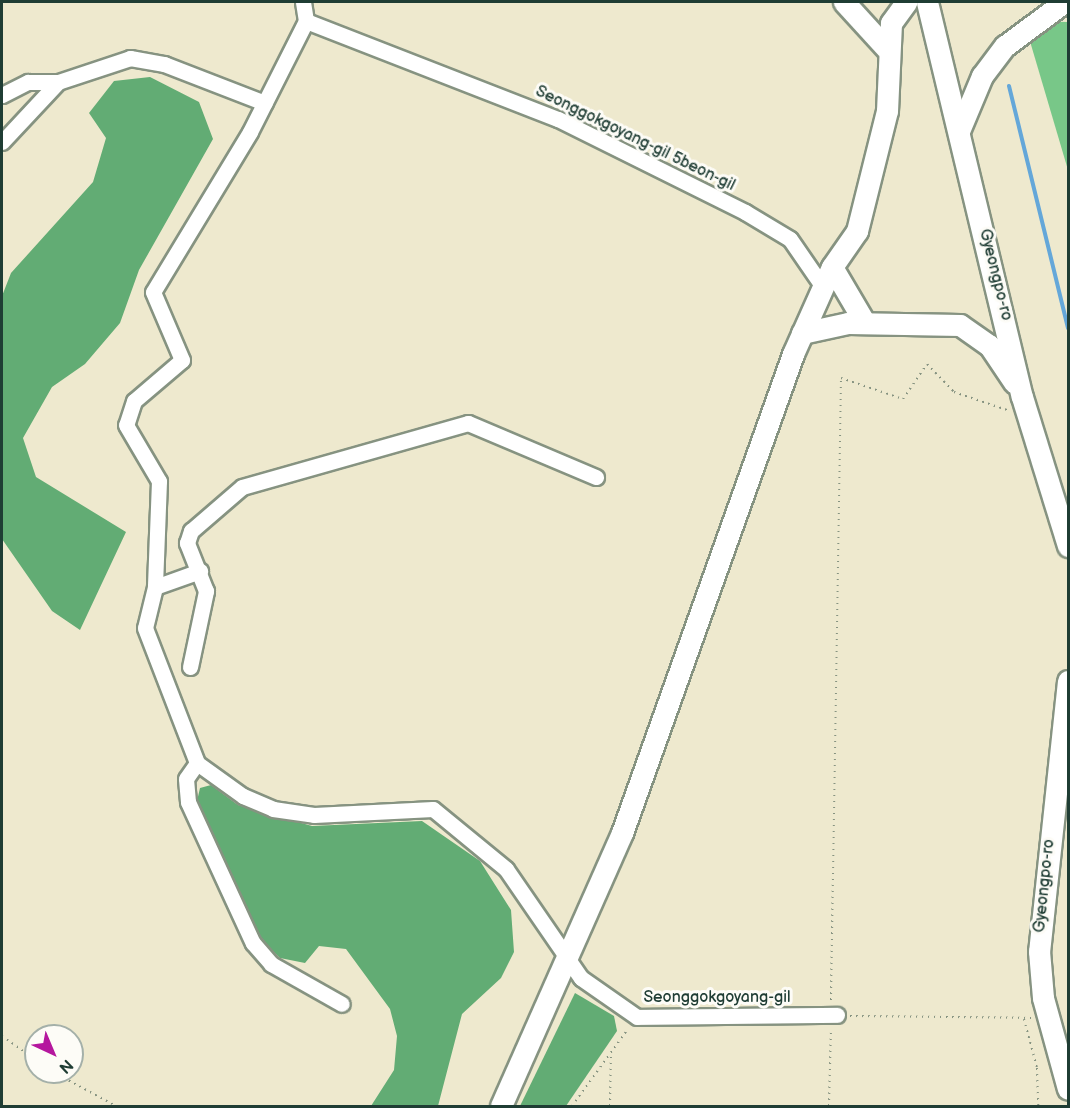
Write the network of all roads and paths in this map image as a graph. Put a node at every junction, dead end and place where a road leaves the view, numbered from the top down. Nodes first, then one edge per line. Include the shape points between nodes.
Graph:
1 (303, 2) edge
2 (844, 2) edge
3 (906, 2) edge
4 (927, 2) edge
5 (1064, 2) edge
6 (306, 21) junction
7 (886, 48) junction
8 (58, 82) junction
9 (2, 95) edge
10 (265, 103) junction
11 (959, 130) junction
12 (5, 136) edge
13 (832, 267) junction
14 (823, 287) junction
15 (866, 323) junction
16 (802, 333) junction
17 (1026, 406) junction
18 (596, 477) dead end
19 (1068, 546) edge
20 (200, 571) junction
21 (155, 587) junction
22 (190, 667) dead end
23 (1068, 681) edge
24 (197, 763) junction
25 (568, 963) junction
26 (342, 1004) dead end
27 (834, 1015) junction
28 (637, 1017) junction
29 (1024, 1019) junction
30 (1051, 1030) junction
31 (2, 1036) edge
32 (611, 1051) junction
33 (24, 1052) edge
34 (75, 1084) edge
35 (1068, 1089) edge
36 (116, 1107) edge
37 (501, 1107) edge
38 (572, 1107) edge
39 (610, 1107) edge
40 (829, 1107) edge
41 (1038, 1107) edge

1 - 6 street
2 - 7 street
3 - 7 street via 891,23
4 - 11 street, Gyeongpo-ro
5 - 11 street via 1005,46 982,76
6 - 10 street
6 - 14 street, Seonggokgoyang-gil 5beon-gil via 558,118 745,212 790,239
7 - 13 street via 887,111 878,164 857,231
8 - 9 street via 28,82
8 - 10 street via 130,58 164,64
8 - 12 street
10 - 21 street via 153,292 182,360 134,401 126,425 159,481
11 - 17 street, Gyeongpo-ro
13 - 14 street
13 - 15 street
14 - 16 street
15 - 16 street
15 - 17 street via 960,325 989,345
16 - 25 street via 622,834
17 - 19 street, Gyeongpo-ro
17 - 27 path via 954,392 927,364 903,399 841,378
18 - 20 street via 486,427 449,426 242,487 191,531 187,543
20 - 21 street
20 - 22 street via 206,591
21 - 24 street via 145,628 149,647
23 - 30 street, Gyeongpo-ro via 1039,942
24 - 25 street, Seonggokgoyang-gil via 243,796 273,809 314,815 433,809 506,869
24 - 26 street via 186,779 188,802 253,943 272,964
25 - 28 street, Seonggokgoyang-gil via 601,996
25 - 37 street
27 - 28 street, Seonggokgoyang-gil
27 - 29 path
27 - 40 path
28 - 32 path
29 - 30 path
29 - 41 path via 1037,1068
30 - 35 street, Gyeongpo-ro
31 - 33 path
32 - 38 path
32 - 39 path
34 - 36 path

